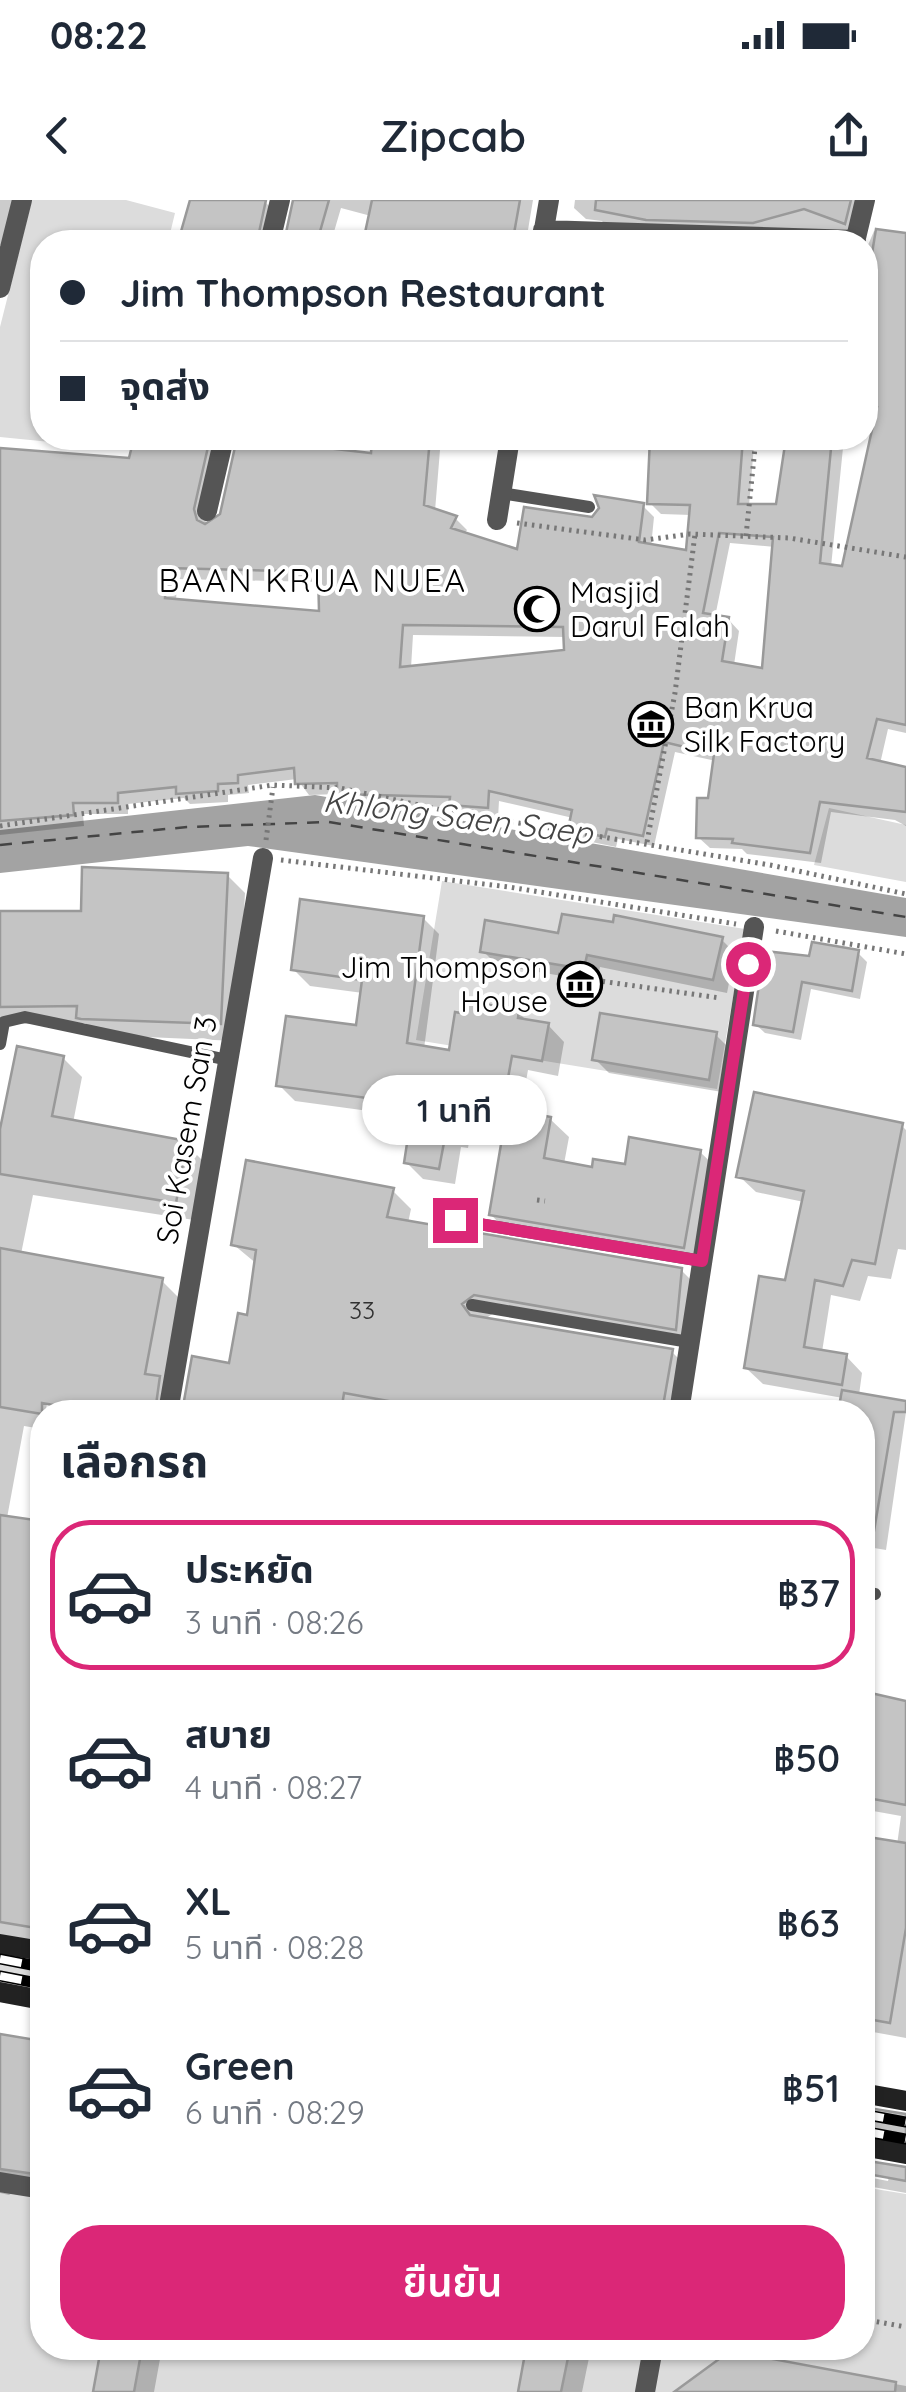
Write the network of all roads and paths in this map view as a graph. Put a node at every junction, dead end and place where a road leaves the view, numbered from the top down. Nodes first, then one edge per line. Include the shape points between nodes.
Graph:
1 (22, 200) edge
2 (280, 200) edge
3 (549, 200) edge
4 (865, 200) edge
5 (273, 230) edge
6 (543, 230) edge
7 (858, 230) edge
8 (0, 288) edge
9 (221, 450) edge
10 (508, 450) edge
11 (755, 450) edge
12 (501, 492) junction
13 (589, 506) dead end
14 (207, 511) dead end
15 (497, 520) joint
16 (695, 534) junction
17 (746, 536) junction
18 (906, 557) edge
19 (273, 785) junction
20 (0, 826) edge
21 (647, 842) junction
22 (264, 858) junction
23 (906, 894) edge
24 (754, 927) junction
25 (906, 954) edge
26 (558, 975) dead end
27 (743, 1002) junction
28 (0, 1044) edge
29 (228, 1060) junction
30 (455, 1220) dead end
31 (702, 1261) junction
32 (472, 1305) dead end
33 (690, 1342) junction
34 (170, 1400) edge
35 (680, 1400) edge
36 (0, 1944) edge
37 (30, 1949) edge
38 (0, 1992) edge
39 (30, 1998) edge
40 (875, 2095) edge
41 (906, 2100) edge
42 (875, 2148) edge
43 (906, 2154) edge
44 (0, 2182) edge
45 (30, 2187) edge
46 (875, 2321) edge
47 (906, 2326) edge
48 (651, 2360) edge
49 (645, 2392) edge

1 - 8 street
2 - 5 street
3 - 6 street
4 - 7 street
9 - 14 street
10 - 12 street
11 - 17 path
12 - 13 lane
12 - 15 street
15 - 16 path via 645,540
16 - 17 path
16 - 21 path
17 - 18 path
19 - 20 path
19 - 21 path via 340,788
19 - 22 path
21 - 23 path
22 - 24 path
22 - 29 street, Soi Kasem San 3
24 - 25 path
24 - 27 street
26 - 27 path
27 - 31 street
28 - 29 lane via 4,1022 25,1017
29 - 34 street, Soi Kasem San 3
30 - 31 lane
31 - 33 street
32 - 33 lane
33 - 35 street
36 - 37 main road
38 - 39 main road
40 - 41 main road
42 - 43 main road
44 - 45 street
46 - 47 path
48 - 49 street

